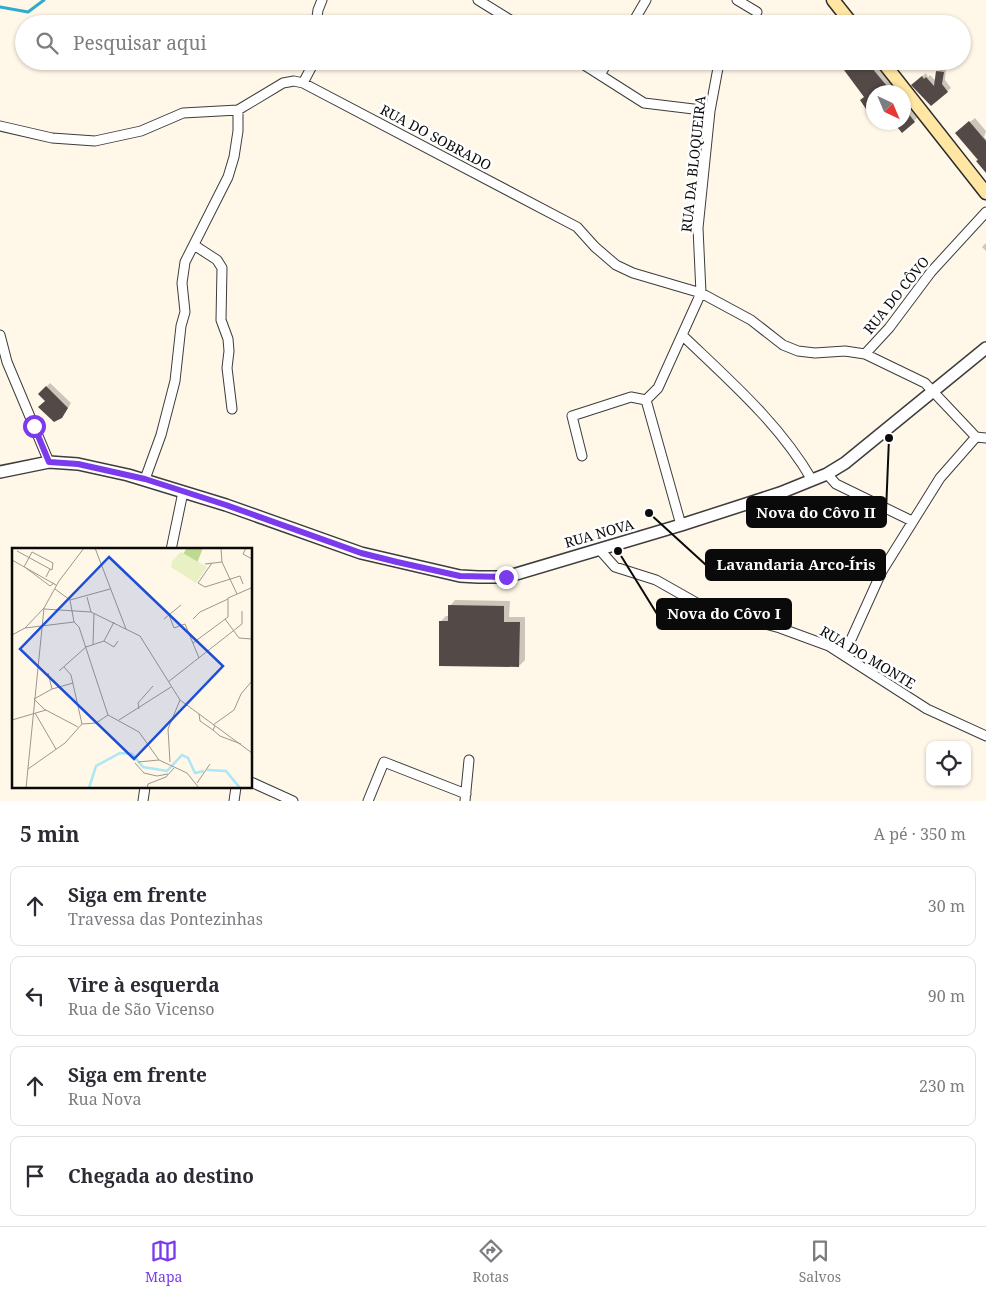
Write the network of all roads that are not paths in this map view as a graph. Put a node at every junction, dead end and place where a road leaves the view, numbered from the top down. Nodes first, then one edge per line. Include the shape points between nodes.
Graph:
1 (322, 0) edge
2 (478, 0) edge
3 (646, 0) edge
4 (737, 0) edge
5 (833, 0) edge
6 (757, 12) dead end
7 (317, 15) edge
8 (503, 15) edge
9 (637, 15) edge
10 (845, 15) edge
11 (310, 70) edge
12 (592, 70) edge
13 (603, 70) edge
14 (718, 70) edge
15 (889, 70) edge
16 (600, 75) junction
17 (303, 83) junction
18 (238, 110) junction
19 (710, 111) junction
20 (0, 126) edge
21 (986, 193) edge
22 (986, 212) edge
23 (577, 227) joint
24 (194, 245) junction
25 (701, 293) junction
26 (0, 335) edge
27 (682, 335) junction
28 (986, 348) edge
29 (865, 354) junction
30 (934, 391) junction
31 (646, 400) junction
32 (232, 409) dead end
33 (976, 437) junction
34 (986, 438) edge
35 (582, 456) dead end
36 (49, 462) junction
37 (0, 472) edge
38 (827, 474) junction
39 (145, 479) junction
40 (812, 480) junction
41 (183, 492) junction
42 (912, 521) junction
43 (681, 525) junction
44 (171, 548) edge
45 (598, 549) junction
46 (844, 656) junction
47 (986, 736) edge
48 (469, 760) dead end
49 (252, 782) edge
50 (145, 788) edge
51 (236, 788) edge
52 (465, 797) edge
53 (143, 801) edge
54 (234, 801) edge
55 (293, 801) edge
56 (368, 801) edge

1 - 7 street
2 - 8 street
3 - 9 street
4 - 6 street
5 - 10 main road
11 - 17 street
12 - 16 street
13 - 16 street
14 - 19 street, RUA DA BLOQUEIRA
15 - 21 main road
16 - 19 street via 644,103
17 - 18 street via 283,83
17 - 23 street, RUA DO SOBRADO
18 - 20 street via 183,113 141,132 95,141 52,138
18 - 24 street via 238,131 228,177
19 - 25 street, RUA DA BLOQUEIRA via 698,228
22 - 29 street, RUA DO CÔVO via 931,272
23 - 25 street, RUA DO CÔVO via 616,265 633,274
24 - 32 street via 217,260 222,268 221,320 228,345
24 - 39 street via 185,262 182,283 185,312 175,381
25 - 27 street
25 - 29 street, RUA DO CÔVO via 751,320 783,345 798,351
26 - 36 street via 7,362
27 - 31 street via 658,388
27 - 40 street via 754,404
28 - 30 street, RUA NOVA
29 - 30 street via 925,383
30 - 33 street
30 - 38 street, RUA NOVA
31 - 35 street via 631,397 572,416
31 - 43 street
33 - 34 street
33 - 42 street via 940,478
36 - 37 street, RUA NOVA
36 - 39 street, RUA NOVA via 78,464
38 - 40 street, RUA NOVA
38 - 42 street via 836,484
39 - 41 street, RUA NOVA
40 - 43 street, RUA NOVA
41 - 44 street
41 - 45 street, RUA NOVA via 361,553 460,576 506,577
42 - 46 street via 882,571
43 - 45 street, RUA NOVA
45 - 46 street, RUA DO MONTE via 615,567 656,580 702,606 797,633
46 - 47 street, RUA DO MONTE via 927,709
48 - 52 street
49 - 55 street
50 - 53 street
51 - 54 street
52 - 56 street via 384,762

